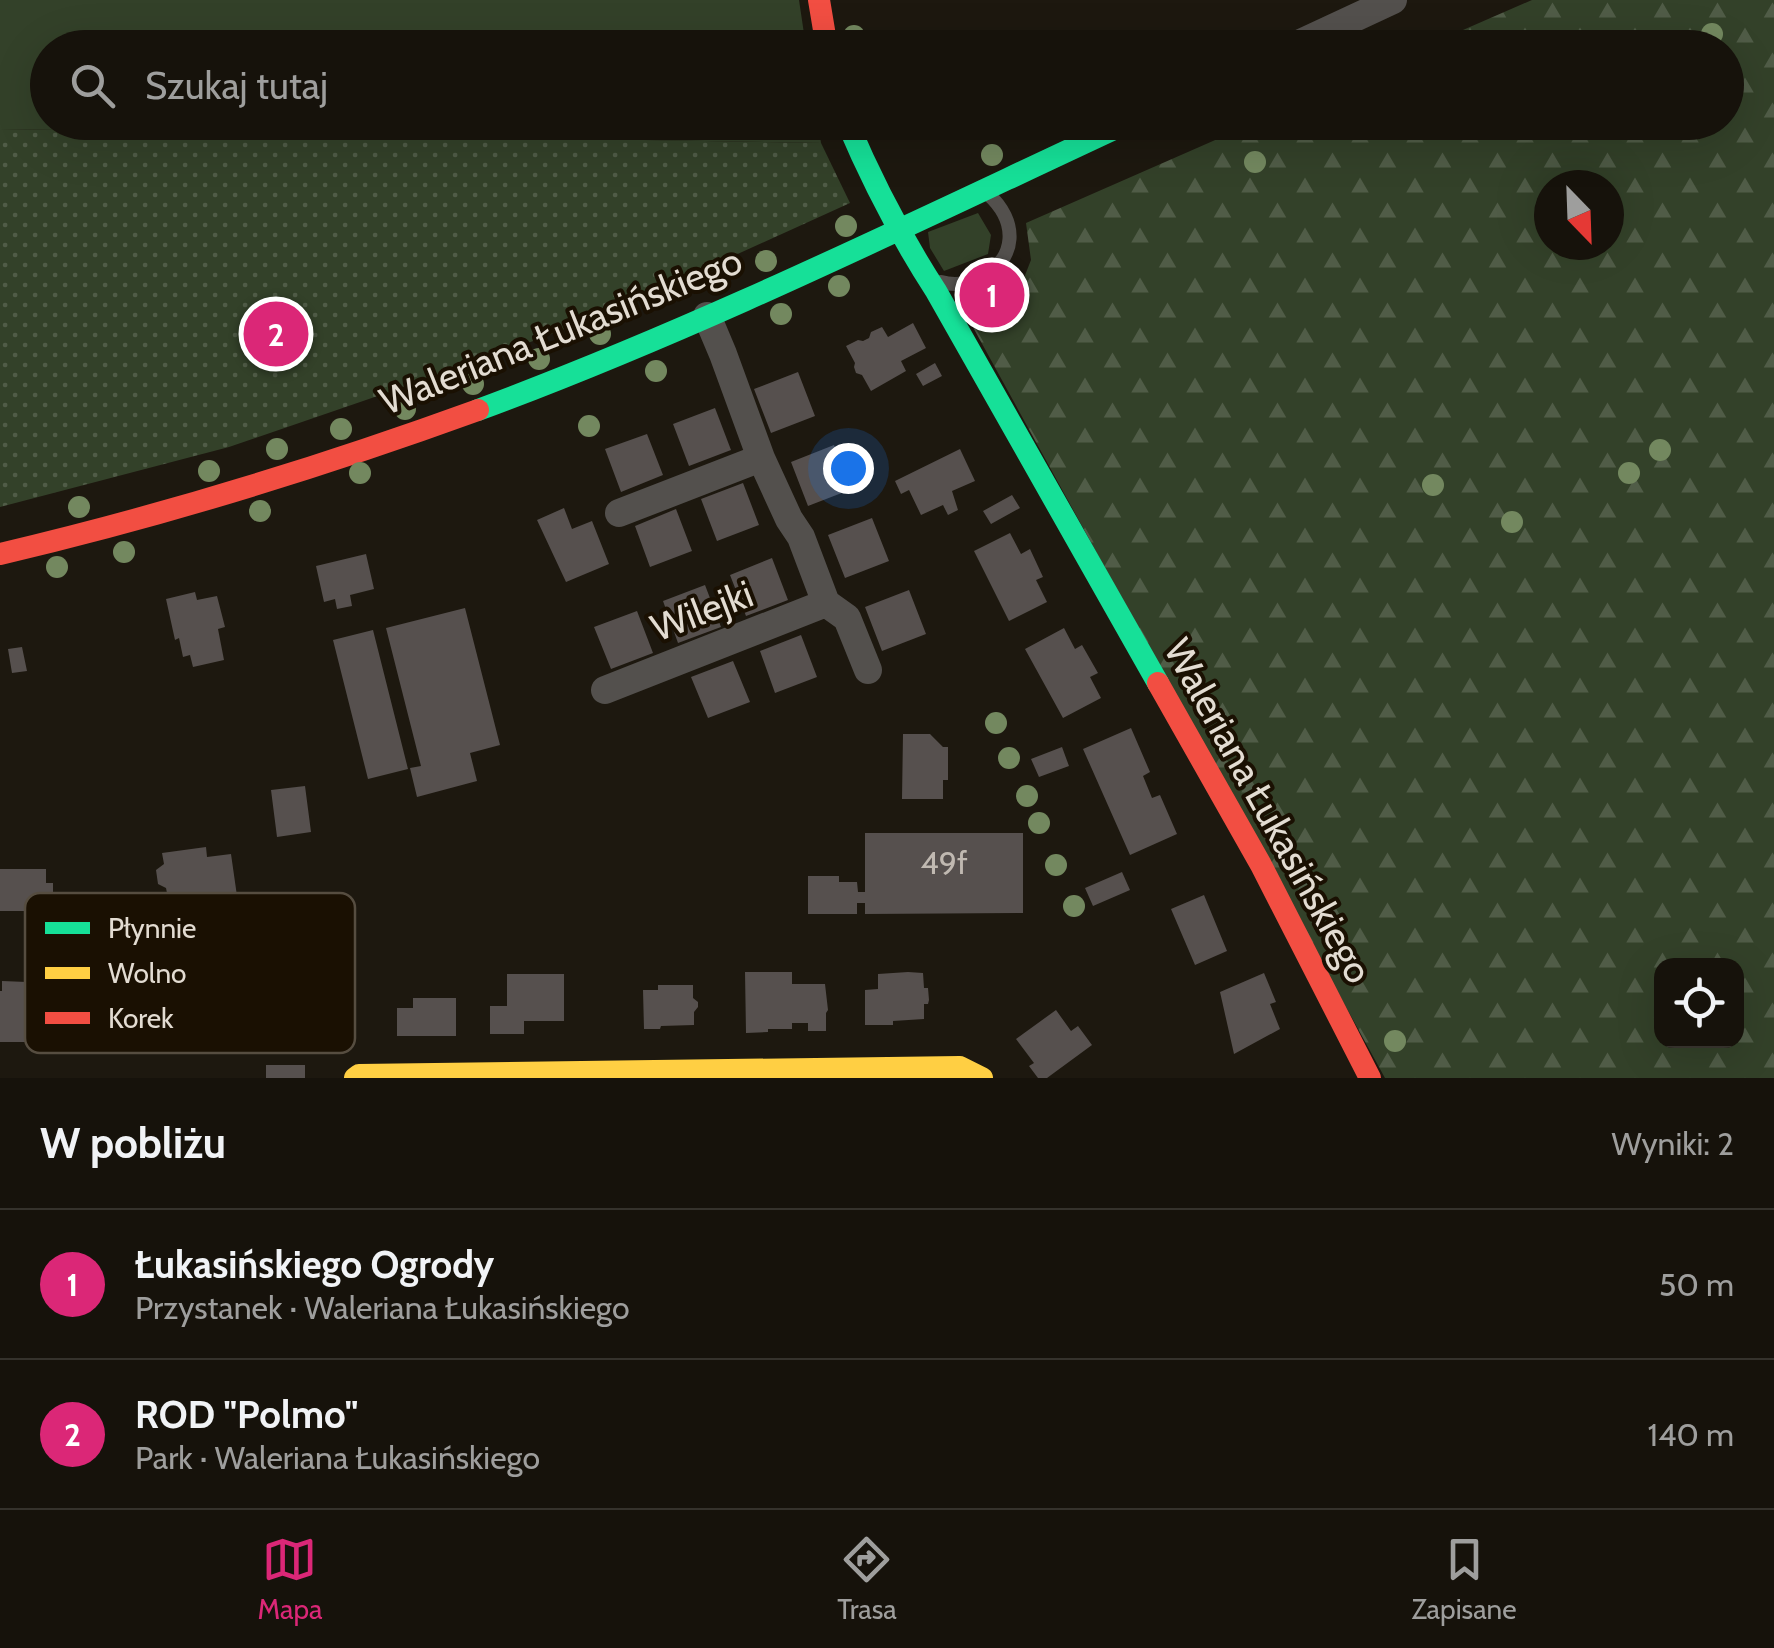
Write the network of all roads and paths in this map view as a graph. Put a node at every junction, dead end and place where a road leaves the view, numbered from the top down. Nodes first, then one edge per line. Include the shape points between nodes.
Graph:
1 (819, 0) edge
2 (1393, 0) edge
3 (825, 30) edge
4 (1329, 30) edge
5 (855, 140) edge
6 (1091, 140) edge
7 (982, 191) junction
8 (898, 229) junction
9 (921, 267) junction
10 (707, 316) junction
11 (761, 458) junction
12 (619, 513) dead end
13 (0, 554) edge
14 (826, 603) junction
15 (868, 670) dead end
16 (604, 690) dead end
17 (719, 1074) edge
18 (355, 1078) edge
19 (982, 1078) edge
20 (1370, 1078) edge

1 - 3 street
2 - 4 street
5 - 8 street
6 - 7 street, Waleriana Łukasińskiego
7 - 8 street, Waleriana Łukasińskiego
7 - 9 lane via 1008,223 1008,250 999,266 954,285
8 - 9 street
8 - 10 street, Waleriana Łukasińskiego
9 - 20 street, Waleriana Łukasińskiego via 1261,865
10 - 11 street
10 - 13 street, Waleriana Łukasińskiego via 412,434
11 - 12 street
11 - 14 street via 802,537
14 - 15 street via 847,618
14 - 16 street, Wilejki
17 - 18 street
17 - 19 street via 960,1067

